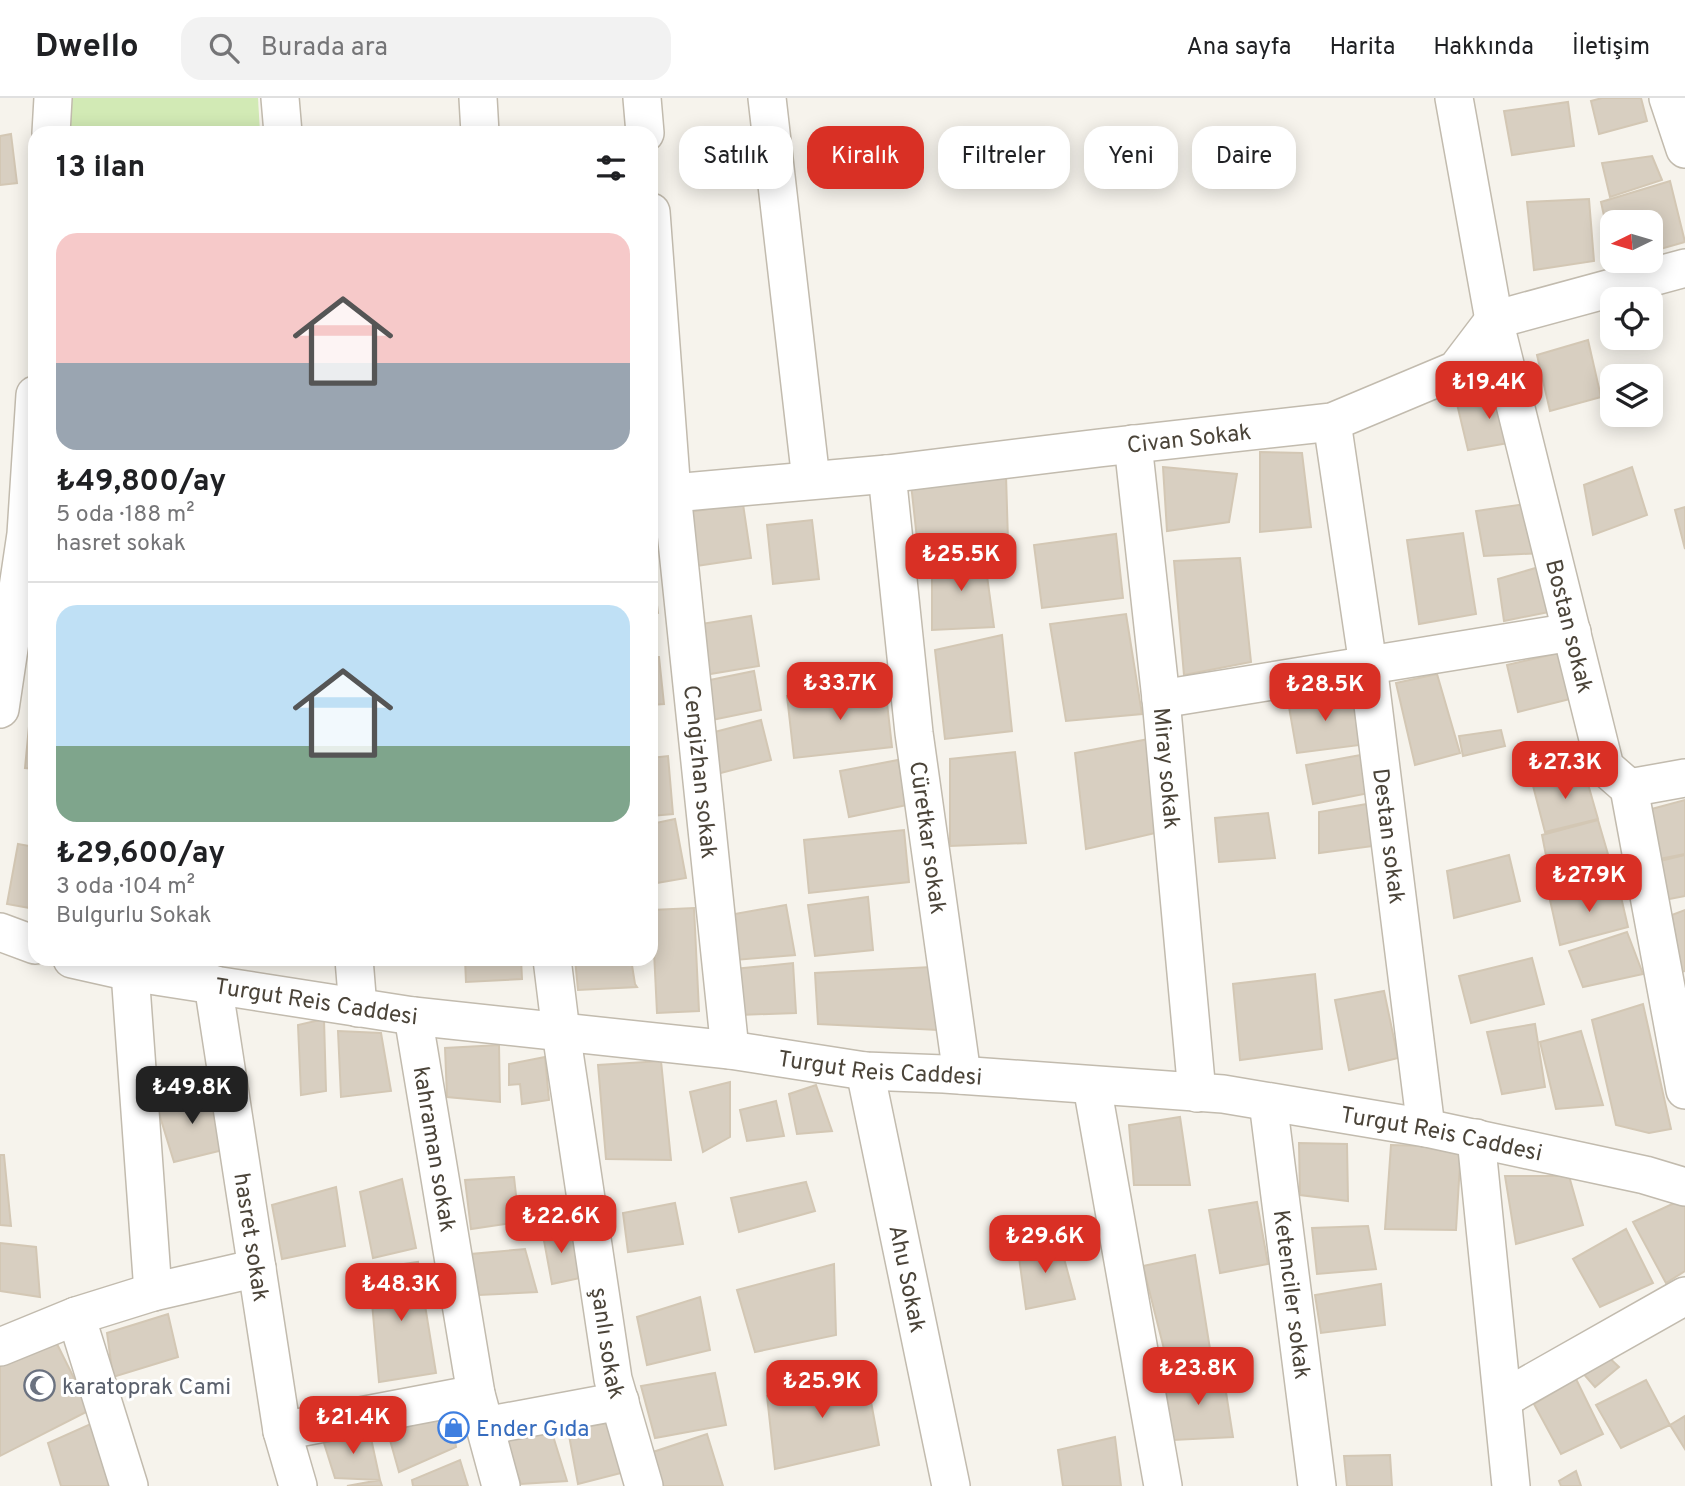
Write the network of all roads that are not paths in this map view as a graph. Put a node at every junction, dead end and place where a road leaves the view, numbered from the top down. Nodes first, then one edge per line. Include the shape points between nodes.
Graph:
1 (53, 98) edge
2 (280, 98) edge
3 (478, 98) edge
4 (642, 98) edge
5 (767, 98) edge
6 (1454, 98) edge
7 (1668, 98) edge
8 (51, 126) edge
9 (282, 126) edge
10 (480, 126) edge
11 (644, 126) edge
12 (1685, 149) edge
13 (1685, 268) edge
14 (1493, 320) junction
15 (658, 391) edge
16 (1332, 422) junction
17 (1133, 444) junction
18 (887, 474) junction
19 (811, 480) junction
20 (662, 494) edge
21 (28, 551) edge
22 (1572, 632) junction
23 (1368, 665) junction
24 (1161, 699) junction
25 (0, 709) edge
26 (1685, 778) edge
27 (1629, 788) junction
28 (0, 932) edge
29 (28, 942) edge
30 (103, 966) edge
31 (355, 966) edge
32 (553, 966) edge
33 (130, 972) junction
34 (213, 984) junction
35 (358, 1008) junction
36 (413, 1016) junction
37 (561, 1032) junction
38 (730, 1050) junction
39 (865, 1071) junction
40 (962, 1076) junction
41 (1092, 1086) junction
42 (1685, 1090) edge
43 (1197, 1093) junction
44 (1268, 1102) junction
45 (1426, 1128) junction
46 (1476, 1138) junction
47 (1685, 1187) edge
48 (257, 1268) junction
49 (153, 1293) junction
50 (1685, 1296) edge
51 (76, 1316) junction
52 (0, 1347) edge
53 (1503, 1399) junction
54 (620, 1401) junction
55 (480, 1410) junction
56 (282, 1431) junction
57 (129, 1486) edge
58 (298, 1486) edge
59 (501, 1486) edge
60 (644, 1486) edge
61 (951, 1486) edge
62 (1163, 1486) edge
63 (1317, 1486) edge
64 (1511, 1486) edge

1 - 8 street
2 - 9 street
3 - 10 street
4 - 11 street
5 - 19 street
6 - 14 street
7 - 12 street
13 - 14 street
14 - 16 street, Civan Sokak via 1456,370
14 - 22 street, Bostan sokak
15 - 20 street, Cengizhan sokak
16 - 17 street, Civan Sokak
16 - 23 street, Destan sokak
17 - 18 street, Civan Sokak
17 - 24 street, Miray sokak
18 - 19 street, Civan Sokak
18 - 40 street, Cüretkar sokak via 914,733
19 - 20 street, Civan Sokak
20 - 38 street, Cengizhan sokak
21 - 25 street
22 - 23 street
22 - 27 street, Bostan sokak via 1605,767
23 - 24 street
23 - 45 street, Destan sokak
24 - 43 street, Miray sokak
26 - 27 street
27 - 42 street
28 - 29 street
30 - 33 street, Turgut Reis Caddesi
31 - 35 street
32 - 37 street, şanlı sokak
33 - 34 street, Turgut Reis Caddesi
33 - 49 street
34 - 35 street, Turgut Reis Caddesi
34 - 48 street, hasret sokak
35 - 36 street, Turgut Reis Caddesi
36 - 37 street, Turgut Reis Caddesi
36 - 55 street, kahraman sokak
37 - 38 street, Turgut Reis Caddesi
37 - 54 street, şanlı sokak
38 - 39 street, Turgut Reis Caddesi
39 - 40 street, Turgut Reis Caddesi
39 - 61 street, Ahu Sokak
40 - 41 street, Turgut Reis Caddesi
41 - 43 street, Turgut Reis Caddesi
41 - 62 street
43 - 44 street, Turgut Reis Caddesi
44 - 45 street, Turgut Reis Caddesi
44 - 63 street, Ketenciler sokak
45 - 46 street, Turgut Reis Caddesi
46 - 47 street, Turgut Reis Caddesi
46 - 53 street
48 - 49 street
48 - 56 street, hasret sokak
49 - 51 street
50 - 53 street
51 - 52 street
51 - 57 street
53 - 64 street
54 - 55 street
54 - 60 street, şanlı sokak
55 - 56 street
55 - 59 street, kahraman sokak
56 - 58 street, hasret sokak

